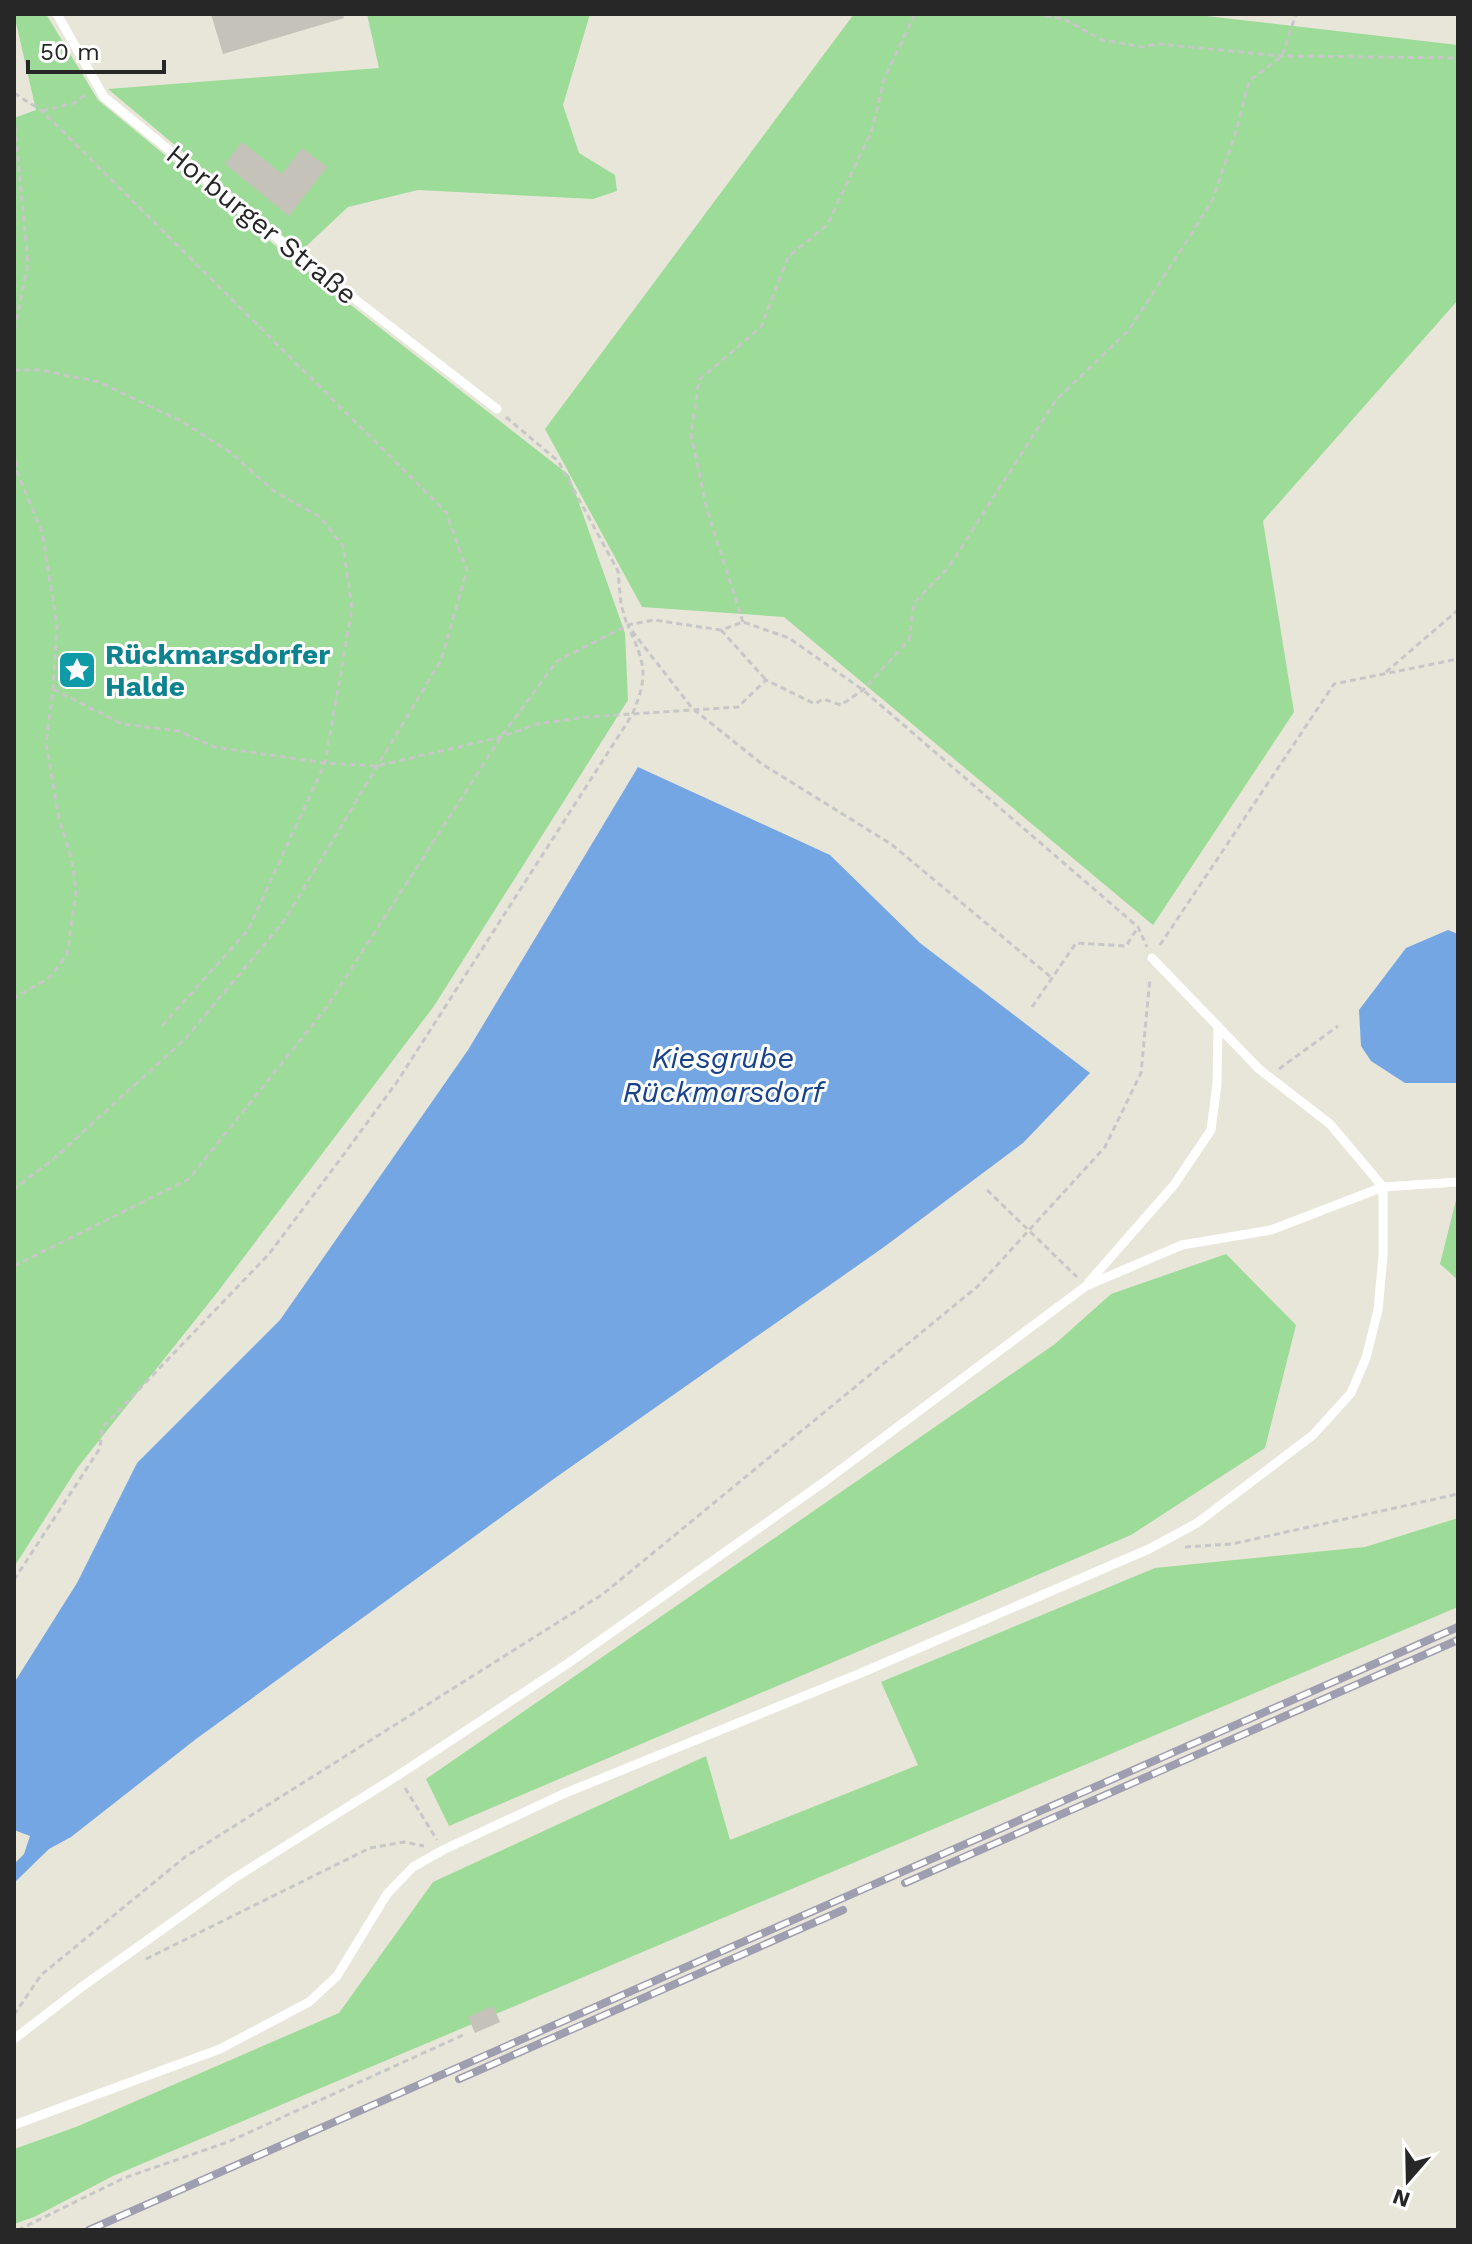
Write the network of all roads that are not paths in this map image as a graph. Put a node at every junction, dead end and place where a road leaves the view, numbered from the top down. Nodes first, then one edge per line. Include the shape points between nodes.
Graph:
1 (57, 14) edge
2 (497, 409) road end
3 (1152, 958) road end
4 (1218, 1026) junction
5 (1458, 1182) edge
6 (1383, 1187) junction
7 (1086, 1286) junction
8 (14, 2039) edge
9 (14, 2125) edge

1 - 2 lane, Horburger Straße via 104,97
3 - 4 lane
4 - 6 lane via 1269,1076 1330,1124
4 - 7 lane via 1211,1130 1174,1185
5 - 6 lane
6 - 7 lane via 1271,1230 1182,1245
6 - 9 lane via 1378,1310 1351,1393 1313,1435 1197,1523 1149,1549 563,1794 443,1850 413,1867 387,1894 337,1976 309,2002 220,2049
7 - 8 lane via 824,1482 567,1664 233,1879

